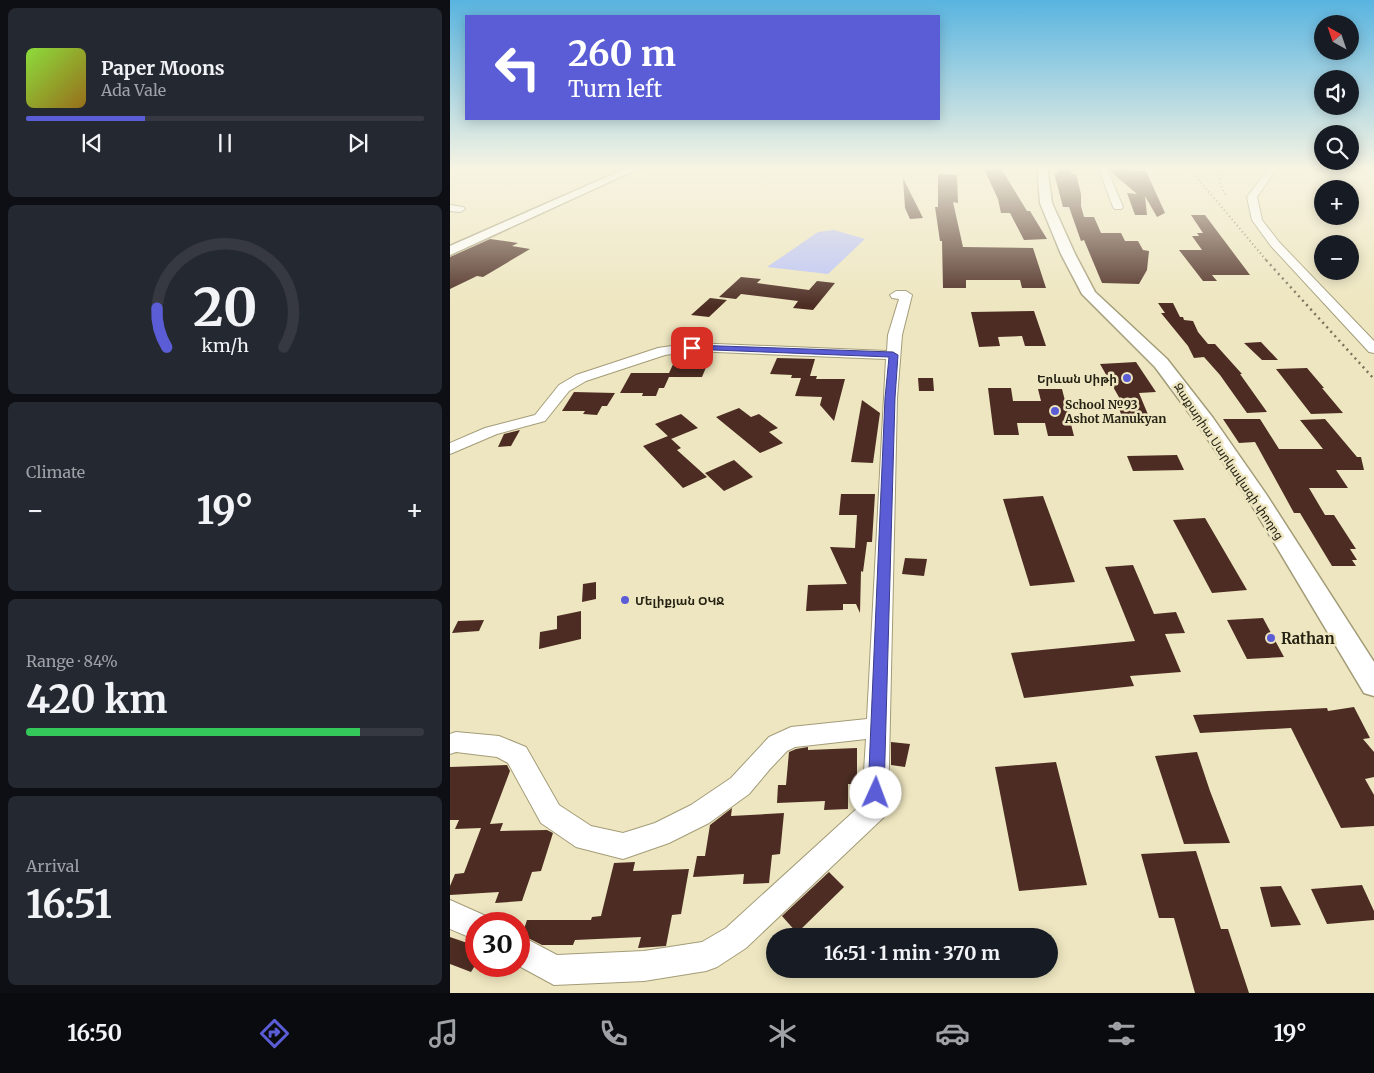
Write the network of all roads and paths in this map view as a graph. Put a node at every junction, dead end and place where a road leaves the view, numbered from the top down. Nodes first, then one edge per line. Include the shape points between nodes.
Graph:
1 (518, 213) edge
2 (534, 213) edge
3 (1050, 213) edge
4 (1256, 213) edge
5 (450, 243) edge
6 (450, 251) edge
7 (896, 295) dead end
8 (1374, 349) edge
9 (893, 355) junction
10 (450, 449) edge
11 (1374, 685) edge
12 (878, 728) junction
13 (450, 744) edge
14 (450, 914) edge
15 (465, 921) edge
16 (530, 956) edge

1 - 5 main road
2 - 6 main road
3 - 11 main road, Զաքարիա Սարկավագի փողոց via 1089,294 1161,363 1206,422
4 - 8 street via 1275,244
7 - 9 street via 906,296
9 - 10 street via 692,348 663,351 581,378 564,388 540,418 491,431
9 - 12 street
12 - 13 street via 791,737 778,744 740,786 700,814 660,834 623,846 585,838 550,814 517,755 498,747
12 - 16 street via 875,809 736,938 706,956 644,966 554,970
14 - 15 street

